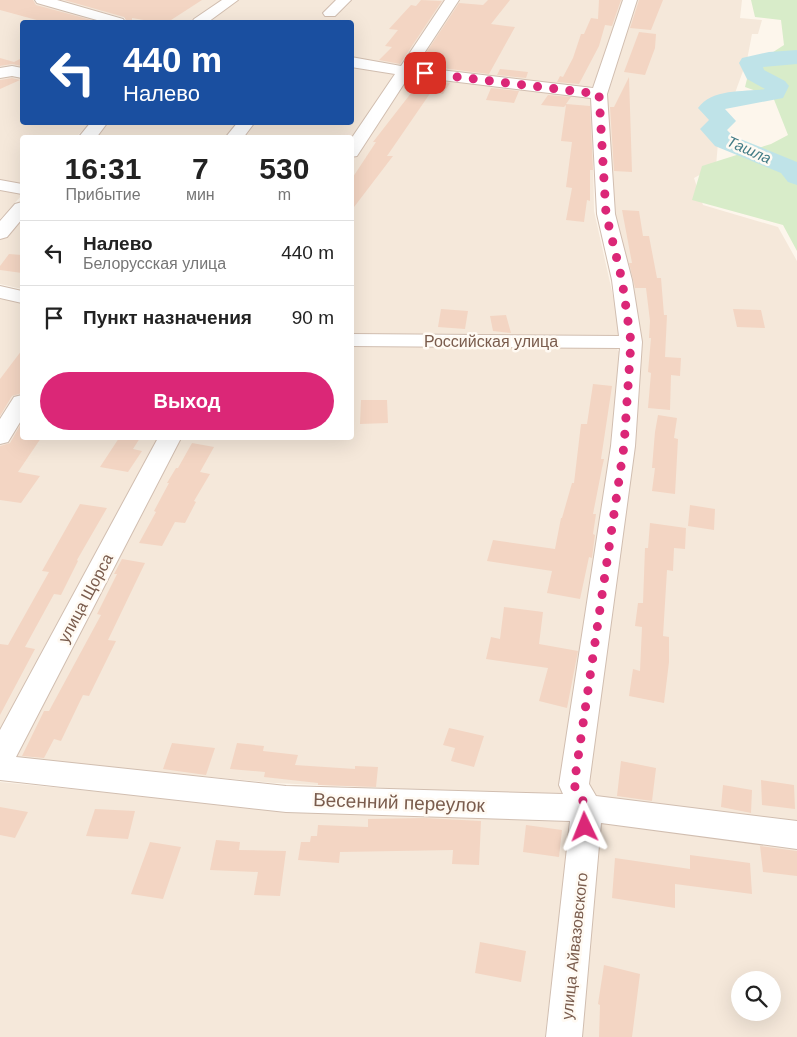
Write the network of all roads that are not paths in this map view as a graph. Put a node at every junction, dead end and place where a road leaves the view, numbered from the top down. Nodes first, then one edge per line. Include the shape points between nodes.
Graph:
1 (42, 0) edge
2 (231, 0) edge
3 (344, 0) edge
4 (452, 0) edge
5 (630, 0) edge
6 (330, 13) dead end
7 (111, 20) edge
8 (202, 20) edge
9 (354, 62) edge
10 (405, 71) junction
11 (0, 72) edge
12 (20, 73) edge
13 (599, 94) junction
14 (97, 125) edge
15 (244, 125) edge
16 (89, 135) edge
17 (235, 135) edge
18 (354, 148) edge
19 (0, 184) edge
20 (20, 189) edge
21 (20, 210) edge
22 (0, 232) edge
23 (0, 292) edge
24 (20, 297) edge
25 (354, 340) edge
26 (631, 342) junction
27 (20, 405) edge
28 (0, 437) edge
29 (169, 440) edge
30 (0, 758) edge
31 (0, 768) edge
32 (587, 808) junction
33 (797, 835) edge
34 (564, 1037) edge

1 - 7 street
2 - 8 street
3 - 6 street
4 - 10 street
5 - 13 street
9 - 10 street
10 - 13 street
10 - 18 street
11 - 12 street
13 - 26 street via 606,214 622,280
14 - 16 street
15 - 17 street
19 - 20 street
21 - 22 street
23 - 24 street
25 - 26 street, Российская улица
26 - 32 street via 624,446 574,785
27 - 28 street
29 - 30 street, улица Щорса
31 - 32 street, Весенний переулок via 286,799
32 - 33 street, Весенний переулок
32 - 34 street, улица Айвазовского

